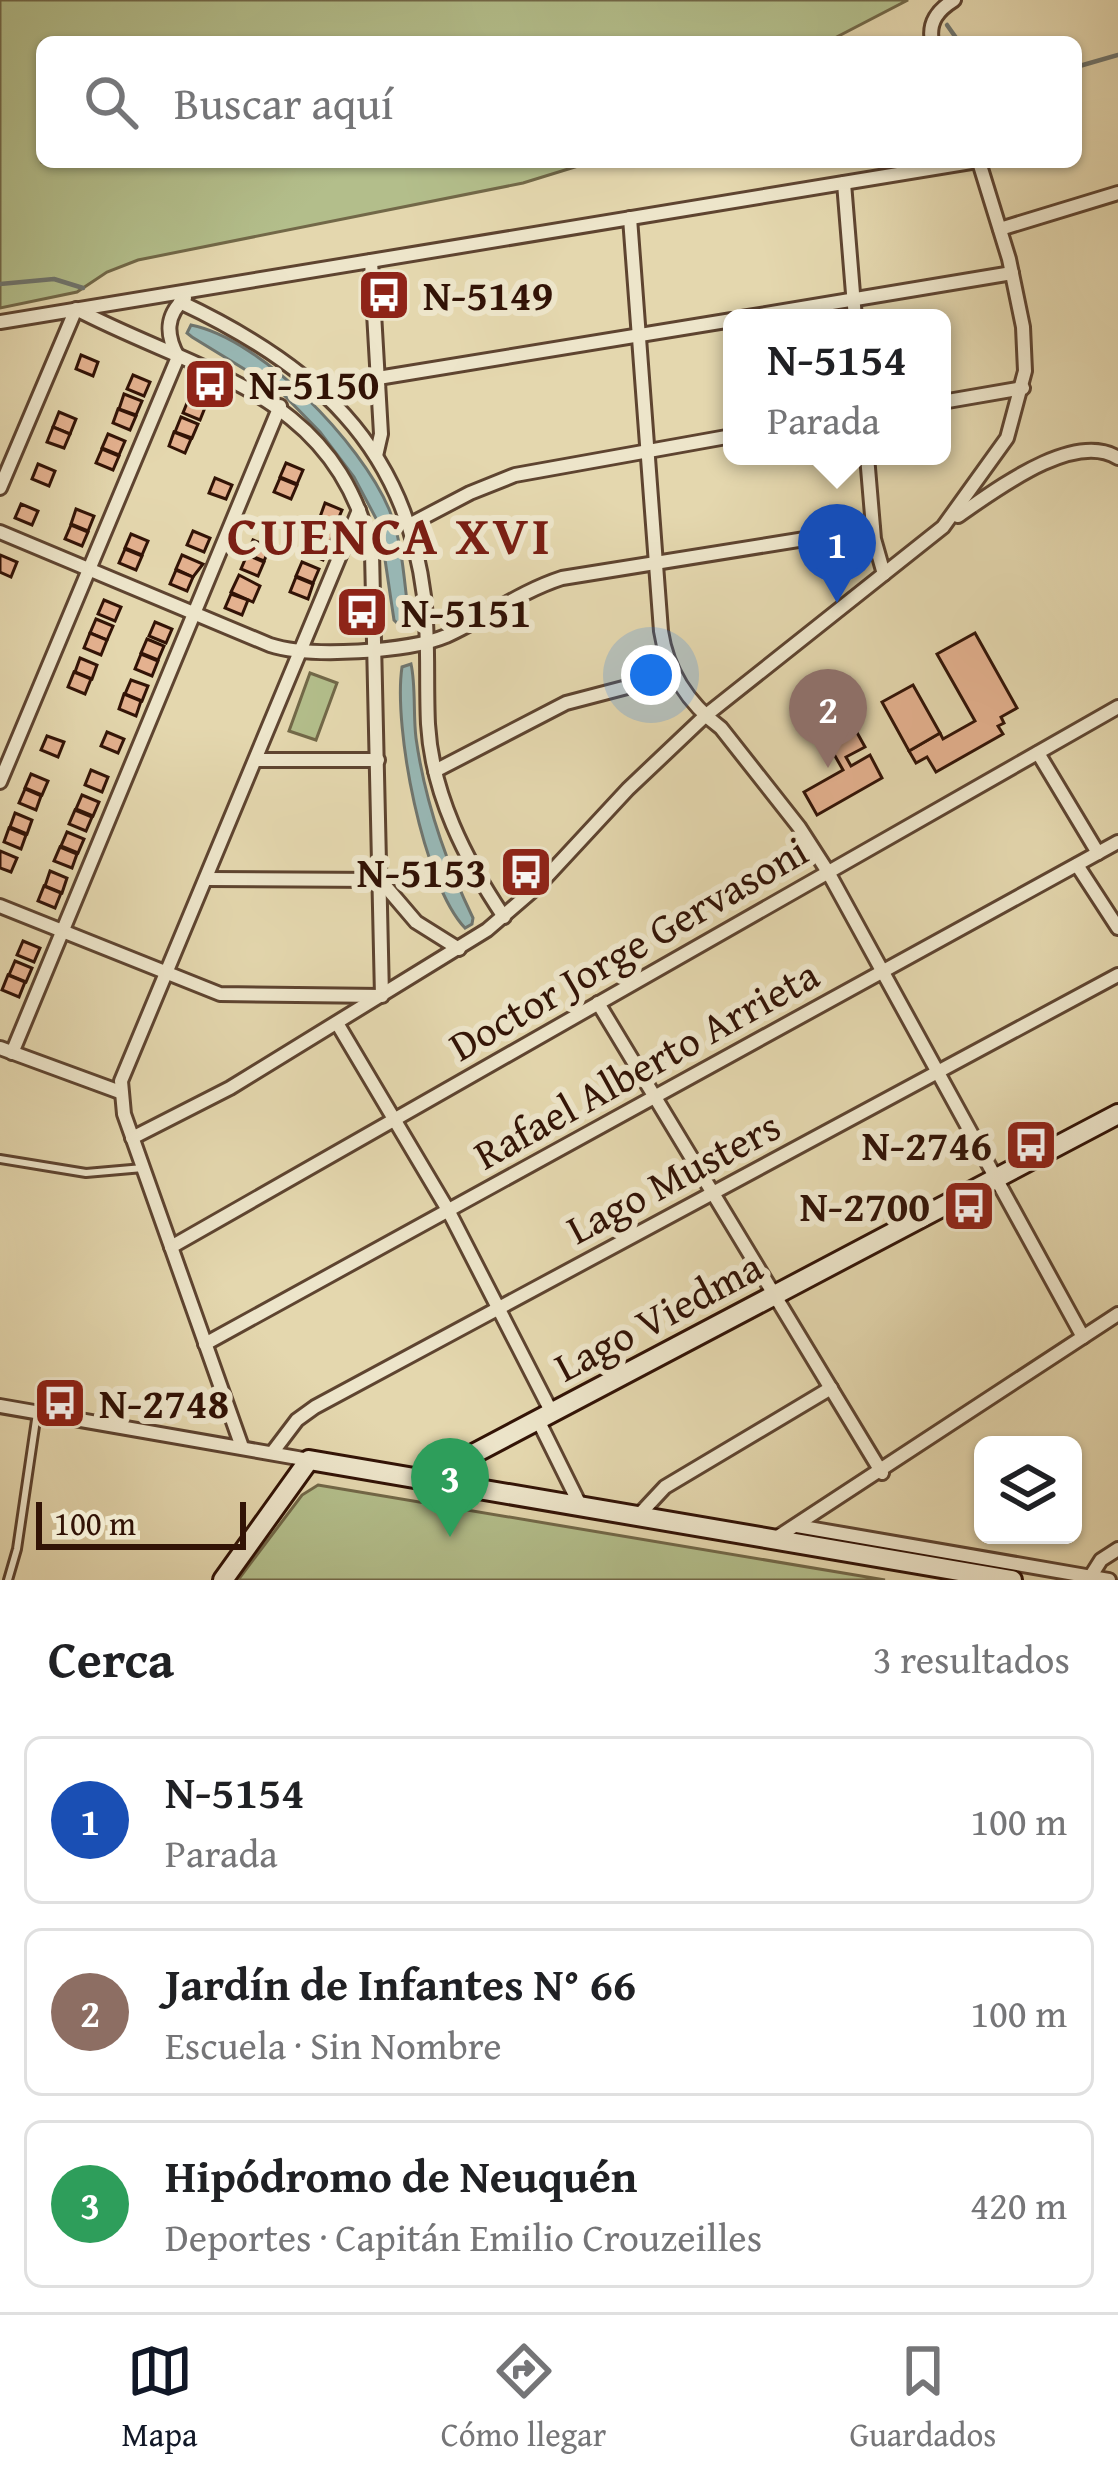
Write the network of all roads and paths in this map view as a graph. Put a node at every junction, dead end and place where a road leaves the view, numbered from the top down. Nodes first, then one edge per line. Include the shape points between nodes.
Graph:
1 (954, 0) edge
2 (931, 36) edge
3 (938, 168) edge
4 (977, 168) edge
5 (844, 183) junction
6 (1117, 195) edge
7 (630, 218) junction
8 (1000, 229) junction
9 (371, 260) junction
10 (1012, 273) junction
11 (200, 289) junction
12 (854, 299) junction
13 (180, 302) junction
14 (76, 309) junction
15 (795, 309) edge
16 (855, 309) edge
17 (723, 321) edge
18 (0, 322) edge
19 (639, 335) junction
20 (178, 357) junction
21 (378, 379) junction
22 (1022, 388) junction
23 (951, 400) edge
24 (280, 406) junction
25 (723, 437) edge
26 (647, 450) junction
27 (1115, 453) edge
28 (376, 456) junction
29 (868, 465) edge
30 (0, 488) edge
31 (359, 510) junction
32 (409, 525) junction
33 (943, 527) junction
34 (873, 528) junction
35 (0, 532) edge
36 (656, 562) junction
37 (89, 569) junction
38 (884, 574) junction
39 (194, 613) junction
40 (428, 641) junction
41 (376, 648) junction
42 (301, 650) junction
43 (674, 675) junction
44 (1118, 707) edge
45 (705, 716) junction
46 (1038, 753) junction
47 (256, 760) junction
48 (378, 760) junction
49 (435, 772) junction
50 (0, 782) edge
51 (1118, 842) edge
52 (1098, 853) junction
53 (1077, 865) junction
54 (828, 872) junction
55 (207, 879) junction
56 (380, 880) junction
57 (0, 905) edge
58 (504, 917) junction
59 (1118, 928) edge
60 (62, 931) junction
61 (459, 949) junction
62 (882, 972) junction
63 (167, 974) junction
64 (1118, 975) edge
65 (382, 996) junction
66 (598, 1003) junction
67 (337, 1023) junction
68 (6, 1051) edge
69 (938, 1072) junction
70 (120, 1092) junction
71 (655, 1097) junction
72 (1118, 1114) edge
73 (394, 1119) junction
74 (132, 1138) junction
75 (0, 1159) edge
76 (143, 1168) junction
77 (996, 1178) junction
78 (713, 1193) junction
79 (448, 1210) junction
80 (171, 1247) junction
81 (775, 1295) junction
82 (500, 1307) junction
83 (1118, 1314) edge
84 (1083, 1337) junction
85 (206, 1344) junction
86 (830, 1388) junction
87 (0, 1406) edge
88 (38, 1412) junction
89 (545, 1416) junction
90 (242, 1447) junction
91 (272, 1453) junction
92 (308, 1460) junction
93 (882, 1472) junction
94 (422, 1481) junction
95 (580, 1507) junction
96 (637, 1516) junction
97 (796, 1526) junction
98 (773, 1540) junction
99 (1118, 1549) edge
100 (10, 1578) edge
101 (1089, 1578) edge
102 (223, 1580) edge
103 (1012, 1580) edge
104 (1109, 1580) edge

1 - 2 street via 936,15
3 - 5 street
4 - 8 street
5 - 7 street
5 - 12 street
6 - 8 street
7 - 9 street
7 - 19 street
8 - 10 street
9 - 11 street
9 - 21 street
10 - 12 street
10 - 22 street via 1025,349
11 - 13 street
11 - 14 street
12 - 15 street
12 - 16 street
13 - 20 street via 169,329
13 - 28 street via 282,357
14 - 18 street
14 - 20 street
14 - 30 street
17 - 19 street
19 - 21 street
19 - 26 street
20 - 24 street
20 - 37 street
21 - 28 street
22 - 23 street
22 - 33 street via 1007,438
24 - 31 street via 314,439
24 - 39 street
25 - 26 street
26 - 32 street via 515,476
26 - 36 street
27 - 33 street via 1064,454
28 - 32 street
29 - 34 street
31 - 41 street via 372,553
31 - 42 street
32 - 40 street
33 - 38 street
34 - 36 street
34 - 38 street
35 - 37 street
36 - 40 street via 540,585
36 - 43 street via 663,646
37 - 39 street
37 - 50 street
38 - 45 street
39 - 42 street
39 - 60 street
40 - 41 street
40 - 49 street
41 - 42 street
41 - 48 street
42 - 47 street
43 - 45 street
43 - 49 street via 566,703
44 - 46 street, Doctor Jorge Gervasoni
45 - 54 street
45 - 58 street
46 - 52 street
46 - 54 street, Doctor Jorge Gervasoni
47 - 48 street
47 - 55 street
48 - 56 street
49 - 58 street via 465,852
51 - 52 street, Rafael Alberto Arrieta
52 - 53 street, Rafael Alberto Arrieta
53 - 59 street
53 - 62 street, Rafael Alberto Arrieta
54 - 62 street
54 - 66 street, Doctor Jorge Gervasoni
55 - 56 street
55 - 63 street
56 - 61 street via 416,922
56 - 65 street
57 - 60 street
58 - 61 street
60 - 63 street
60 - 68 street
61 - 65 street
62 - 69 street
62 - 71 street, Rafael Alberto Arrieta
63 - 65 street via 236,997
63 - 70 street
64 - 69 street, Lago Musters
65 - 67 street
66 - 71 street
66 - 73 street, Doctor Jorge Gervasoni
67 - 73 street
67 - 74 street
68 - 70 street
69 - 77 street
69 - 78 street, Lago Musters
70 - 74 street
71 - 78 street
71 - 79 street, Rafael Alberto Arrieta
72 - 77 main road, Lago Viedma
73 - 79 street
73 - 80 street, Doctor Jorge Gervasoni
74 - 76 street
75 - 76 lane via 86,1173
76 - 80 street
77 - 81 main road, Lago Viedma
77 - 84 street
78 - 81 street
78 - 82 street, Lago Musters
79 - 82 street
79 - 85 street, Rafael Alberto Arrieta
80 - 85 street
81 - 86 street
81 - 89 main road, Lago Viedma
82 - 89 street
82 - 91 street, Lago Musters via 315,1407
83 - 84 street
84 - 93 street
85 - 90 street
86 - 93 street
86 - 96 street via 665,1487
87 - 88 street
88 - 90 street
88 - 100 lane
89 - 94 main road, Lago Viedma
89 - 95 street
90 - 91 street
91 - 92 street
92 - 94 main road
92 - 102 main road
93 - 97 street
94 - 95 main road
95 - 96 main road
96 - 98 main road
97 - 98 street
97 - 101 street
98 - 103 main road
99 - 101 street
101 - 104 street

